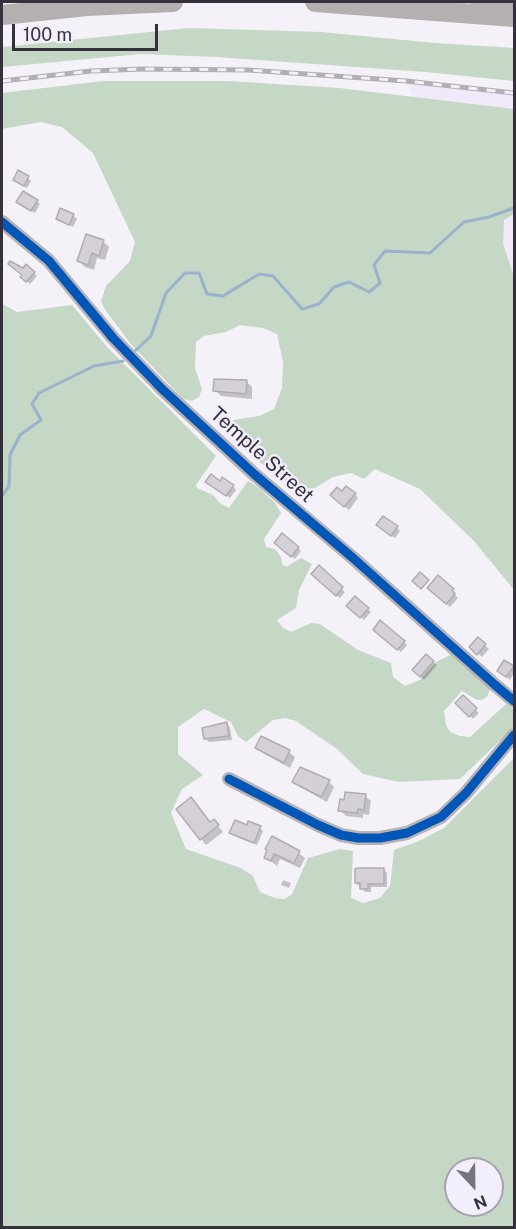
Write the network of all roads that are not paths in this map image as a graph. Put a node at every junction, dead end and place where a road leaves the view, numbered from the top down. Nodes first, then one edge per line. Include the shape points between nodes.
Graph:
1 (173, 2) edge
2 (315, 2) edge
3 (369, 2) edge
4 (514, 2) edge
5 (2, 15) edge
6 (514, 17) edge
7 (2, 222) edge
8 (514, 700) edge
9 (514, 735) edge
10 (229, 779) dead end

1 - 5 highway
2 - 6 highway
3 - 4 highway
7 - 8 street, Temple Street via 54,266 162,390
9 - 10 street via 441,817 407,833 380,838 341,835

